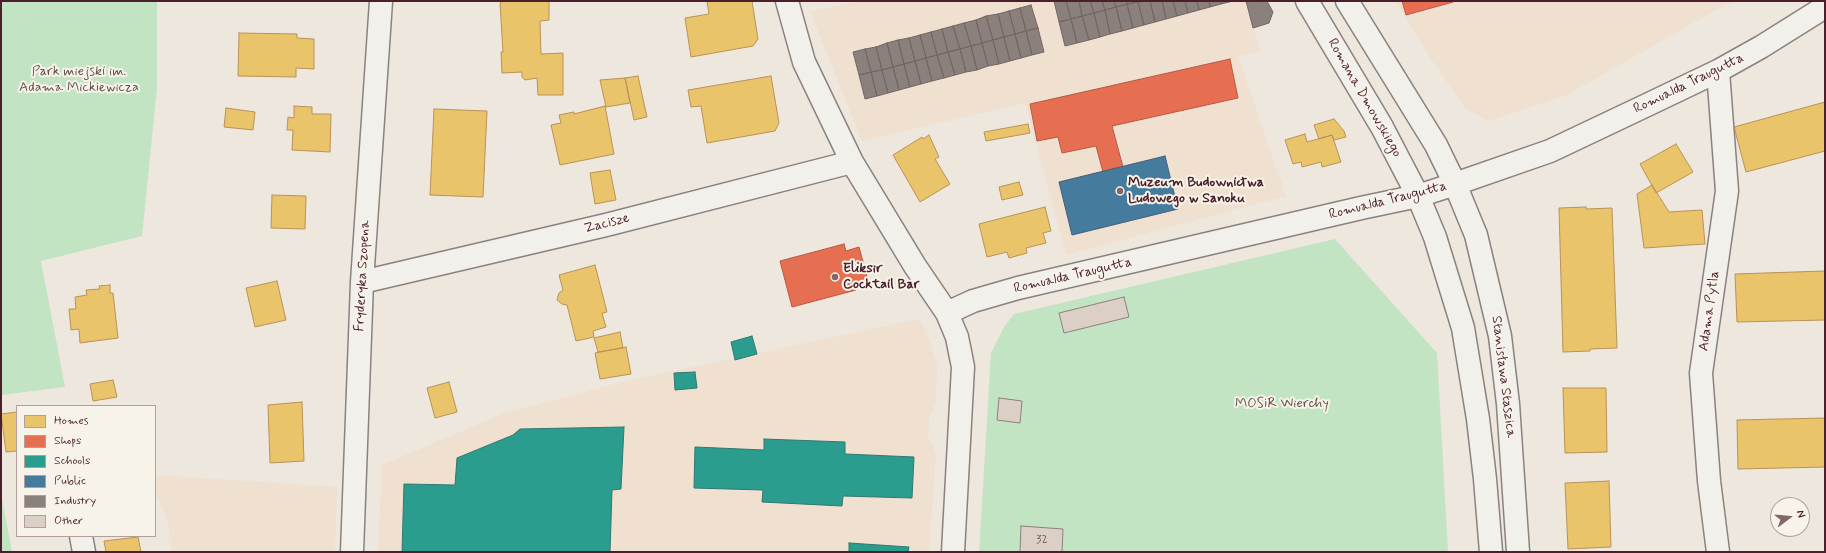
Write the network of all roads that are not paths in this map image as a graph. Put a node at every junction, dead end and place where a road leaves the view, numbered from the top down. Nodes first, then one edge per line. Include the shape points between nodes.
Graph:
1 (381, 1) edge
2 (787, 1) edge
3 (1307, 1) edge
4 (1347, 1) edge
5 (1825, 7) edge
6 (1718, 71) junction
7 (852, 162) junction
8 (1455, 184) junction
9 (1418, 196) junction
10 (362, 282) junction
11 (947, 313) junction
12 (81, 537) edge
13 (84, 552) edge
14 (352, 552) edge
15 (954, 552) edge
16 (1491, 552) edge
17 (1518, 552) edge
18 (1718, 552) edge

1 - 10 street, Fryderyka Szopena
2 - 7 street via 804,62
3 - 9 street, Romana Dmowskiego via 1382,127
4 - 8 street via 1436,145
5 - 6 street, Romualda Traugutta
6 - 8 street, Romualda Traugutta via 1550,151
6 - 18 street, Adama Pytla via 1727,191 1701,373 1709,481
7 - 10 street, Zacisze
7 - 11 street via 915,266
8 - 9 street, Romualda Traugutta
8 - 17 street, Stanisława Staszica via 1476,235 1500,336 1509,412
9 - 11 street, Romualda Traugutta via 1018,288 973,301
9 - 16 street via 1435,237 1463,328 1484,471
10 - 14 street, Fryderyka Szopena
11 - 15 street via 957,337 963,367
12 - 13 street

